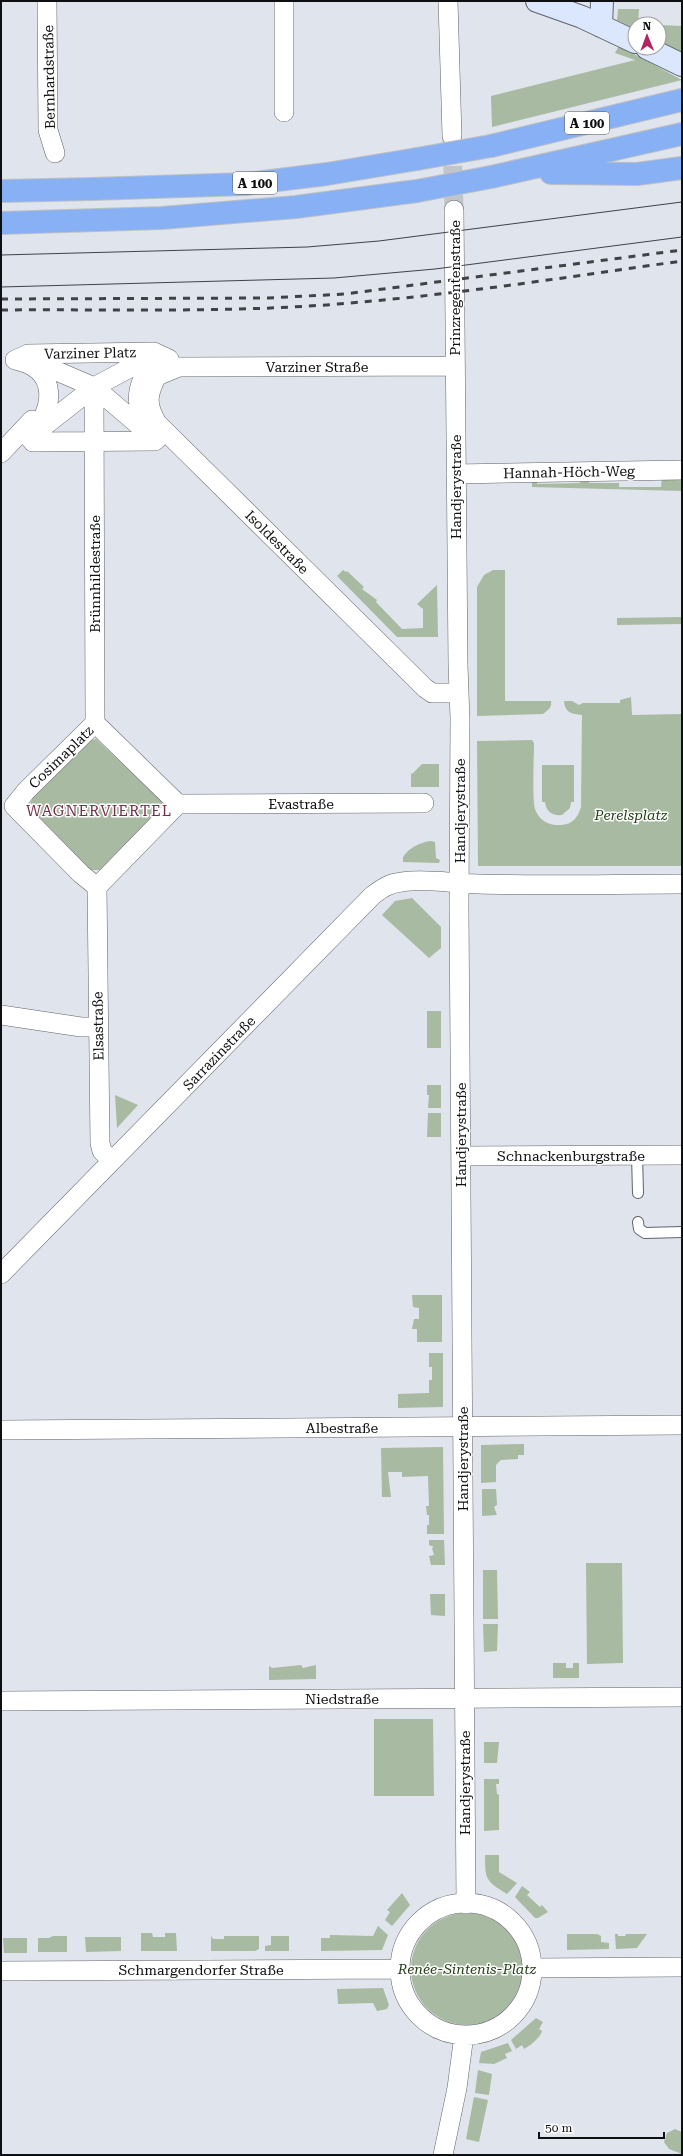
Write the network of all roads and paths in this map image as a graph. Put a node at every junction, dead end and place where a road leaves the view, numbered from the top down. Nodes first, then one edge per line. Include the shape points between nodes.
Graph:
1 (47, 1) edge
2 (284, 1) edge
3 (448, 1) edge
4 (537, 1) edge
5 (602, 1) edge
6 (601, 26) junction
7 (627, 38) edge
8 (663, 56) edge
9 (682, 65) edge
10 (682, 100) edge
11 (284, 112) dead end
12 (682, 134) edge
13 (452, 136) tunnel mouth
14 (55, 153) dead end
15 (682, 168) edge
16 (518, 173) junction
17 (1, 191) edge
18 (454, 210) tunnel mouth
19 (1, 223) edge
20 (155, 354) junction
21 (32, 359) junction
22 (455, 366) junction
23 (179, 367) joint
24 (3, 368) edge
25 (94, 387) junction
26 (35, 432) junction
27 (148, 432) junction
28 (94, 435) junction
29 (1, 454) edge
30 (682, 470) edge
31 (456, 474) junction
32 (459, 693) junction
33 (96, 723) junction
34 (424, 803) dead end
35 (178, 804) junction
36 (8, 806) edge
37 (460, 883) junction
38 (682, 884) edge
39 (97, 887) junction
40 (1, 1015) edge
41 (98, 1027) junction
42 (637, 1155) junction
43 (682, 1155) edge
44 (461, 1156) junction
45 (112, 1161) junction
46 (638, 1193) dead end
47 (638, 1222) dead end
48 (682, 1232) edge
49 (2, 1272) edge
50 (682, 1425) edge
51 (463, 1427) junction
52 (1, 1430) edge
53 (682, 1697) edge
54 (464, 1698) junction
55 (1, 1701) edge
56 (466, 1904) junction
57 (682, 1967) edge
58 (532, 1968) junction
59 (400, 1969) junction
60 (1, 1972) edge
61 (464, 2035) junction
62 (443, 2155) edge

1 - 14 street, Bernhardstraße via 48,130
2 - 11 street
3 - 13 street
4 - 6 main road
5 - 6 main road
6 - 7 main road
8 - 9 main road
10 - 17 highway, A 100, bridge via 491,146 327,174 246,184
12 - 16 highway, A 100
15 - 16 highway via 637,174
16 - 19 highway, A 100, bridge via 417,191 296,207 162,218
18 - 22 street, Prinzregentenstraße
20 - 21 street, Varziner Platz
20 - 25 street, Varziner Platz
20 - 27 street, Varziner Platz via 169,359 159,362 149,370 138,391 141,414
21 - 25 street, Varziner Platz
21 - 26 street, Varziner Platz via 15,360 40,372 48,389 47,411
22 - 23 street, Varziner Straße
22 - 31 street, Handjerystraße
23 - 32 street, Isoldestraße via 157,376 152,386 150,412 157,423 425,688 432,692
24 - 26 street, Varziner Platz via 26,373 40,392
25 - 26 street, Varziner Platz
25 - 27 street, Varziner Platz
25 - 28 street
26 - 28 street
26 - 29 street
27 - 28 street
28 - 33 street, Brünnhildestraße
30 - 31 street, Hannah-Höch-Weg
31 - 32 street, Handjerystraße
32 - 37 street, Handjerystraße
33 - 35 street, Cosimaplatz
33 - 36 street, Cosimaplatz
34 - 35 street, Evastraße
35 - 39 street
36 - 39 street, Cosimaplatz
37 - 38 street
37 - 44 street, Handjerystraße
37 - 45 street, Sarrazinstraße via 403,881 392,883 372,896
39 - 41 street, Elsastraße
40 - 41 street
41 - 45 street, Elsastraße via 100,1143 102,1151
42 - 43 street, Schnackenburgstraße
42 - 44 street, Schnackenburgstraße
42 - 46 lane
44 - 51 street, Handjerystraße
45 - 49 street, Sarrazinstraße
47 - 48 lane via 639,1229 645,1233
50 - 51 street, Albestraße
51 - 52 street, Albestraße
51 - 54 street, Handjerystraße
53 - 54 street, Niedstraße
54 - 55 street, Niedstraße
54 - 56 street, Handjerystraße
56 - 58 street via 493,1909 512,1922 526,1941
56 - 59 street via 437,1910 416,1927 403,1950
57 - 58 street
58 - 61 street via 531,1985 526,1998 509,2020 484,2033
59 - 60 street, Schmargendorfer Straße
59 - 61 street via 407,1999 423,2019 445,2032
61 - 62 street via 457,2088

